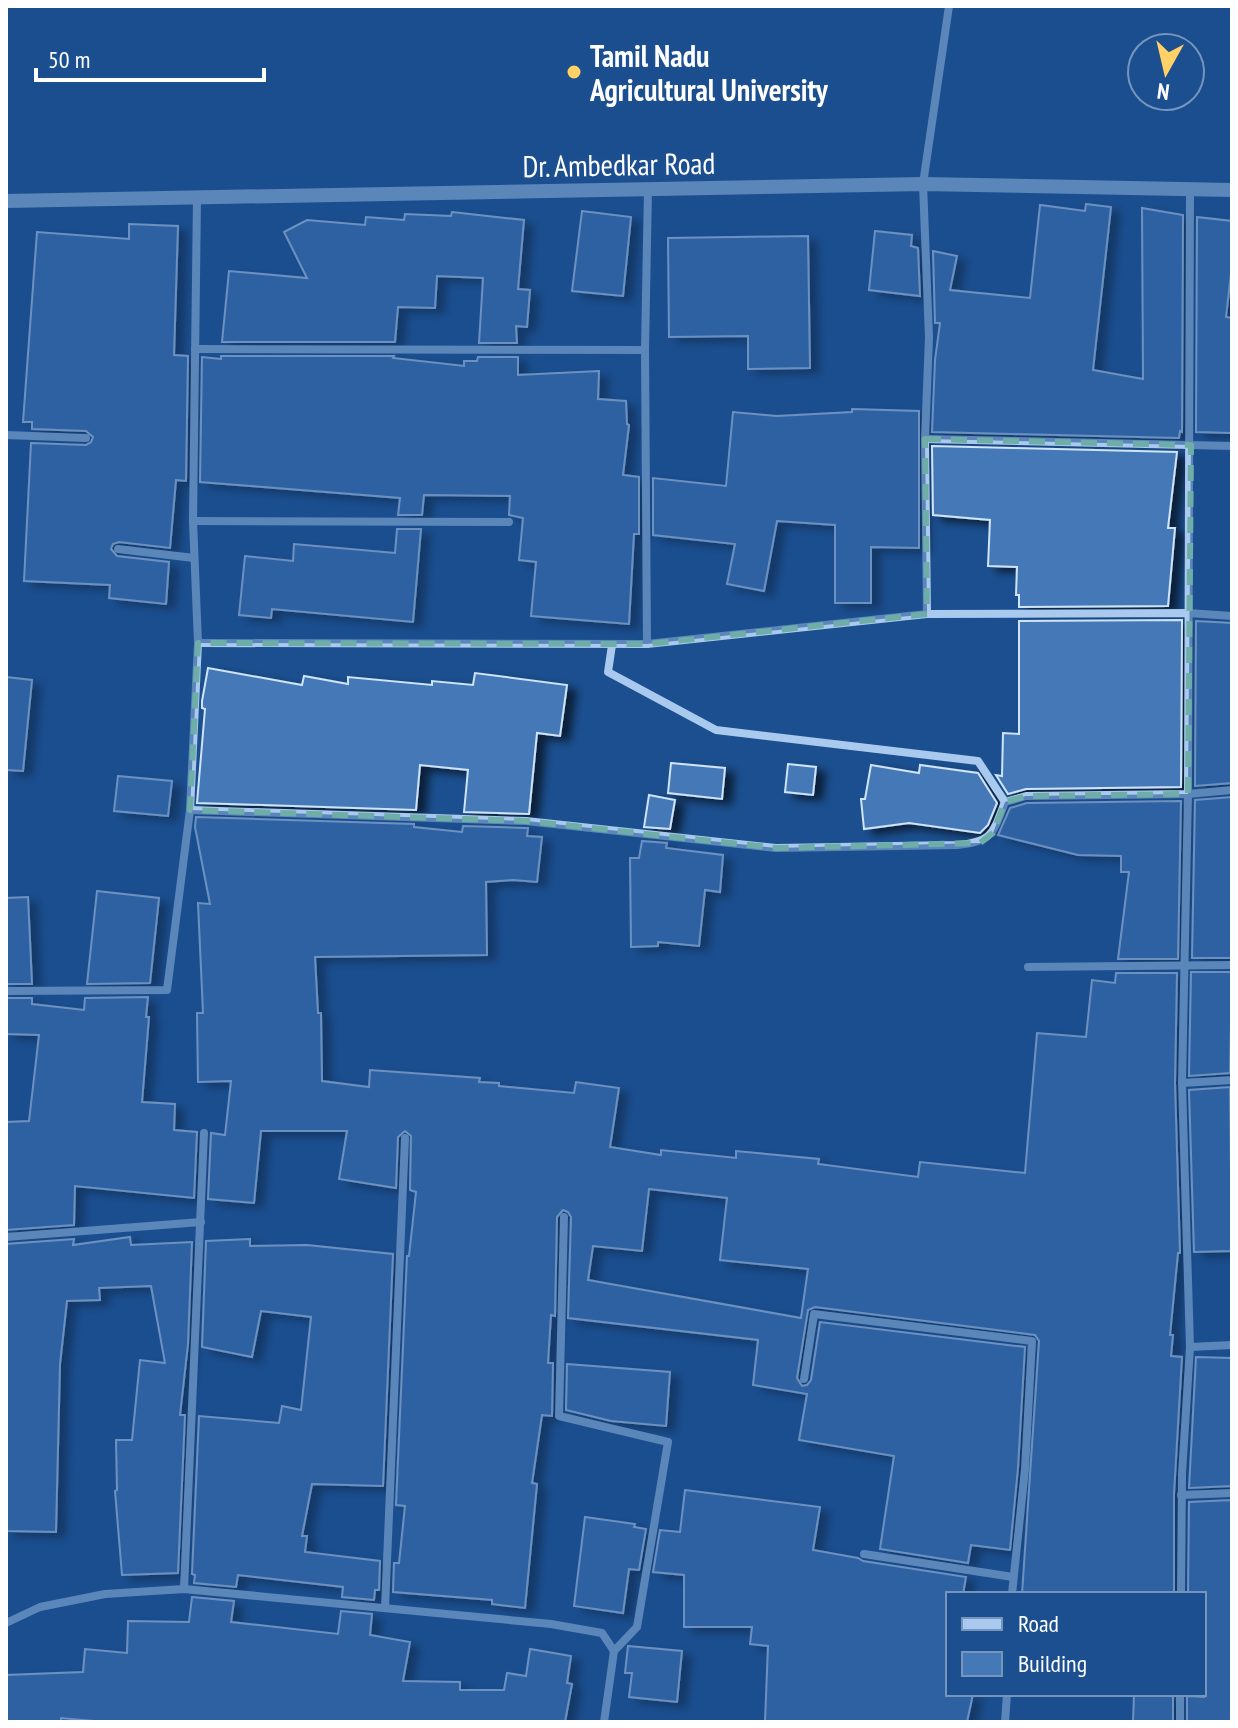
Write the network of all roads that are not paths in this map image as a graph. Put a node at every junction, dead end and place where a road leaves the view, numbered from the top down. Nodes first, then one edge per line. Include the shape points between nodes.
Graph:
1 (949, 6) edge
2 (923, 184) junction
3 (648, 189) junction
4 (1190, 189) junction
5 (1232, 190) edge
6 (197, 198) junction
7 (6, 201) edge
8 (195, 349) junction
9 (645, 350) junction
10 (6, 435) edge
11 (86, 438) dead end
12 (925, 439) junction
13 (1191, 445) junction
14 (1232, 446) edge
15 (193, 521) junction
16 (509, 522) dead end
17 (118, 549) dead end
18 (194, 558) junction
19 (1188, 613) junction
20 (927, 614) junction
21 (1232, 616) edge
22 (198, 643) junction
23 (647, 644) junction
24 (612, 645) junction
25 (1232, 790) edge
26 (1188, 794) junction
27 (1005, 802) junction
28 (190, 810) junction
29 (1232, 965) edge
30 (1028, 967) dead end
31 (1185, 967) junction
32 (6, 991) edge
33 (1232, 1080) edge
34 (1182, 1083) junction
35 (204, 1133) dead end
36 (405, 1138) dead end
37 (564, 1217) dead end
38 (201, 1222) junction
39 (6, 1237) edge
40 (1232, 1345) edge
41 (1190, 1347) junction
42 (804, 1379) dead end
43 (1232, 1493) edge
44 (1181, 1495) junction
45 (864, 1554) dead end
46 (1013, 1577) junction
47 (184, 1589) junction
48 (1012, 1592) edge
49 (1181, 1592) edge
50 (385, 1608) junction
51 (6, 1623) edge
52 (614, 1651) junction
53 (1007, 1696) edge
54 (1180, 1696) edge
55 (604, 1722) edge
56 (1005, 1722) edge
57 (1180, 1722) edge

1 - 2 street
2 - 3 street, Dr. Ambedkar Road
2 - 4 street, Dr. Ambedkar Road
2 - 12 street via 929,337
3 - 6 street, Dr. Ambedkar Road
3 - 9 street
4 - 5 street, Dr. Ambedkar Road
4 - 13 street
6 - 7 street, Dr. Ambedkar Road
6 - 8 street
8 - 9 street
8 - 15 street
9 - 23 street
10 - 11 street
12 - 13 street
12 - 20 street
13 - 14 street
13 - 19 street
15 - 16 street
15 - 18 street
17 - 18 street
18 - 22 street
19 - 20 street
19 - 21 street
19 - 26 street
20 - 23 street
22 - 24 street
22 - 28 street
23 - 24 street
24 - 27 street via 608,672 716,730 978,761
25 - 26 street
26 - 27 street via 1058,793
26 - 31 street
27 - 28 street via 993,833 980,843 776,848 526,821
28 - 32 street via 167,990
29 - 31 street
30 - 31 street
31 - 34 street
33 - 34 street
34 - 41 street
35 - 38 street
36 - 50 street
37 - 52 street via 559,1416 668,1442 637,1627
38 - 39 street
38 - 47 street
40 - 41 street
41 - 44 street
42 - 46 street via 814,1314 1032,1341
43 - 44 street
44 - 49 street
45 - 46 street
46 - 48 street
47 - 50 street
47 - 51 street via 105,1594 40,1607
50 - 52 street via 602,1633
52 - 55 street
53 - 56 street
54 - 57 street

